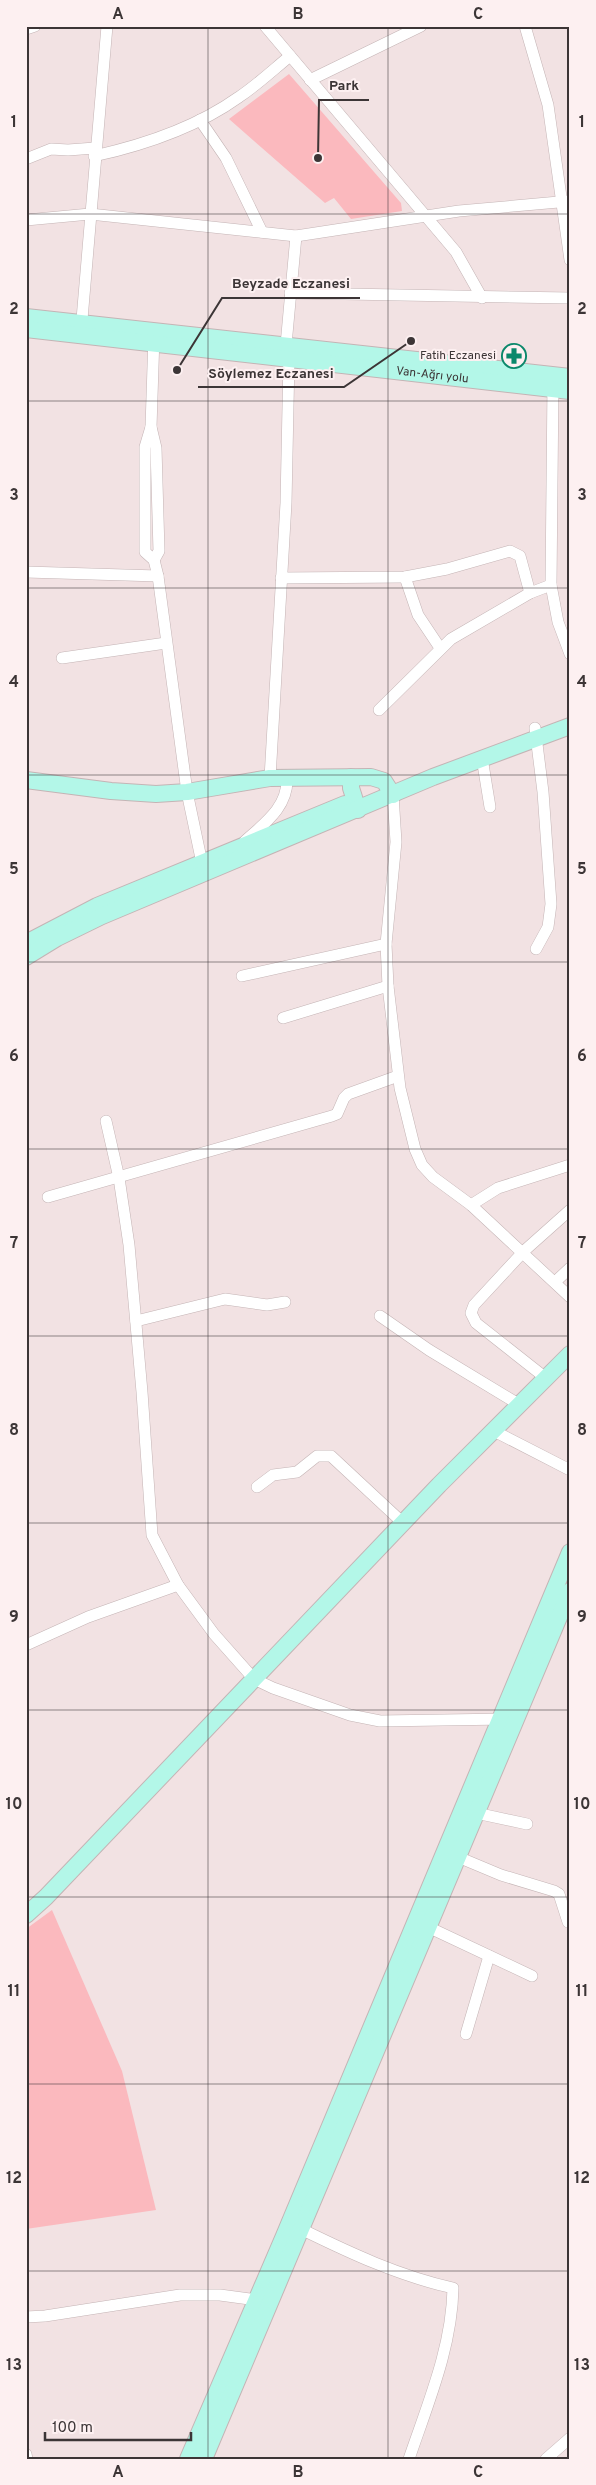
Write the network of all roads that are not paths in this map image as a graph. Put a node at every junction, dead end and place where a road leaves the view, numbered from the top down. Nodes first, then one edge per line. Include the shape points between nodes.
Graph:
1 (35, 26) edge
2 (107, 26) edge
3 (264, 26) edge
4 (421, 26) edge
5 (525, 26) edge
6 (26, 29) edge
7 (290, 56) junction
8 (310, 80) junction
9 (200, 120) junction
10 (95, 152) junction
11 (26, 159) edge
12 (565, 202) edge
13 (90, 214) junction
14 (425, 216) junction
15 (26, 220) edge
16 (262, 232) junction
17 (296, 236) junction
18 (570, 260) edge
19 (290, 293) junction
20 (482, 298) junction
21 (570, 298) edge
22 (26, 317) edge
23 (26, 329) edge
24 (81, 329) junction
25 (154, 337) junction
26 (288, 352) junction
27 (559, 380) edge
28 (570, 391) edge
29 (26, 572) edge
30 (158, 576) junction
31 (405, 577) junction
32 (281, 578) junction
33 (551, 585) junction
34 (530, 593) junction
35 (166, 644) junction
36 (440, 648) junction
37 (570, 654) edge
38 (62, 658) dead end
39 (379, 710) dead end
40 (570, 714) edge
41 (570, 726) edge
42 (536, 733) junction
43 (482, 758) junction
44 (351, 777) junction
45 (270, 778) junction
46 (287, 778) junction
47 (26, 780) edge
48 (391, 790) junction
49 (187, 792) junction
50 (356, 805) junction
51 (490, 807) dead end
52 (240, 846) junction
53 (203, 868) junction
54 (26, 943) edge
55 (386, 944) junction
56 (536, 949) dead end
57 (26, 957) edge
58 (242, 976) dead end
59 (388, 986) junction
60 (283, 1018) dead end
61 (398, 1076) junction
62 (106, 1121) dead end
63 (570, 1165) edge
64 (120, 1178) junction
65 (48, 1197) dead end
66 (471, 1205) junction
67 (568, 1215) edge
68 (524, 1251) junction
69 (570, 1268) edge
70 (555, 1282) junction
71 (570, 1297) edge
72 (285, 1302) dead end
73 (380, 1316) dead end
74 (136, 1321) junction
75 (570, 1354) edge
76 (547, 1379) junction
77 (520, 1405) junction
78 (494, 1431) junction
79 (570, 1470) edge
80 (257, 1487) dead end
81 (403, 1523) junction
82 (570, 1552) edge
83 (178, 1585) junction
84 (570, 1591) edge
85 (26, 1645) edge
86 (254, 1679) junction
87 (508, 1719) junction
88 (476, 1813) junction
89 (527, 1824) dead end
90 (458, 1857) junction
91 (46, 1897) junction
92 (26, 1910) edge
93 (26, 1915) edge
94 (568, 1922) dead end
95 (428, 1927) junction
96 (489, 1956) junction
97 (532, 1976) dead end
98 (466, 2034) dead end
99 (301, 2229) junction
100 (262, 2301) junction
101 (26, 2316) edge
102 (570, 2438) edge
103 (26, 2454) edge
104 (27, 2459) edge
105 (188, 2459) edge
106 (204, 2459) edge
107 (409, 2459) edge
108 (546, 2459) edge

1 - 6 street
2 - 10 street
3 - 7 street
4 - 8 street
5 - 12 street via 548,105
7 - 8 street
7 - 9 street via 240,98
8 - 14 street
9 - 10 street via 123,149
9 - 16 street via 226,158
10 - 11 street via 51,149
10 - 13 street
12 - 14 street
12 - 18 street
13 - 15 street
13 - 16 street
13 - 24 street
14 - 17 street
14 - 20 street via 456,252
16 - 17 street
17 - 19 street
19 - 20 street
19 - 26 street
20 - 21 street
22 - 24 main road
23 - 24 main road, Van-Ağrı yolu
24 - 25 main road, Van-Ağrı yolu
25 - 26 main road, Van-Ağrı yolu
25 - 30 street via 151,427 156,448 159,551 154,560
26 - 27 main road, Van-Ağrı yolu
26 - 32 street
27 - 28 main road, Van-Ağrı yolu
27 - 33 street
29 - 30 street
30 - 35 street
31 - 32 street
31 - 34 street via 514,551 520,556
31 - 36 street via 418,615
32 - 45 street
33 - 34 street
33 - 37 street via 558,622
34 - 36 street
35 - 38 street
35 - 49 street
36 - 39 street
40 - 42 main road
41 - 42 main road
42 - 43 main road
42 - 48 main road
42 - 56 street via 551,904 548,927
43 - 48 main road
43 - 51 street
44 - 46 main road
44 - 48 main road via 384,781
44 - 50 main road
45 - 46 main road
45 - 49 main road
46 - 52 street via 288,792 281,806
47 - 49 main road via 111,791
48 - 50 main road
48 - 55 street via 396,842
49 - 53 street
50 - 52 main road
50 - 53 main road
52 - 53 main road
53 - 54 main road via 97,906
53 - 57 main road via 57,938
55 - 58 street
55 - 59 street
59 - 60 street
59 - 61 street
61 - 64 street via 348,1094 339,1111 332,1116
61 - 66 street via 407,1122 422,1165
62 - 64 street
63 - 66 street via 498,1188
64 - 65 street
64 - 74 street
66 - 68 street
67 - 68 street
68 - 70 street
68 - 76 street via 474,1305 471,1316
69 - 70 street
70 - 71 street
72 - 74 street via 267,1305 225,1299
73 - 77 street
74 - 83 street via 152,1535
75 - 76 main road
76 - 77 main road
77 - 78 main road
78 - 79 street
78 - 81 main road
80 - 81 street via 273,1475 297,1472 317,1456 331,1456
81 - 86 main road
82 - 87 main road
83 - 85 street via 88,1616
83 - 86 street via 214,1634
84 - 87 main road
86 - 87 street via 350,1715 380,1721
86 - 91 main road
87 - 88 main road
87 - 100 main road via 284,2236
88 - 89 street
88 - 90 main road
90 - 94 street via 501,1875 554,1891 559,1894
90 - 95 main road
91 - 92 main road
91 - 93 main road
95 - 96 street
95 - 99 main road
96 - 97 street
96 - 98 street
99 - 100 main road
99 - 107 street via 355,2256 453,2288 448,2340
100 - 101 street via 220,2295 180,2295 45,2316
100 - 105 main road
100 - 106 main road
102 - 108 street
103 - 104 street

